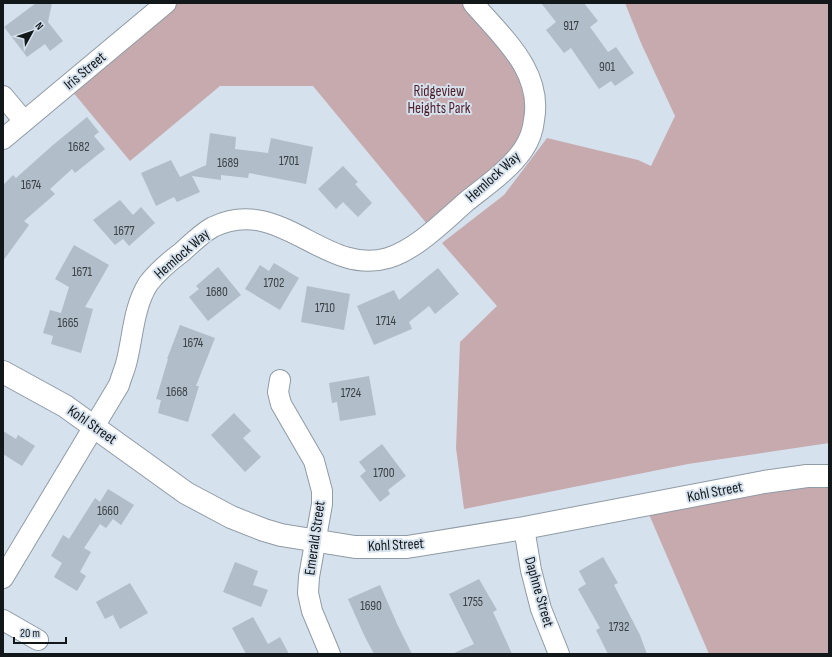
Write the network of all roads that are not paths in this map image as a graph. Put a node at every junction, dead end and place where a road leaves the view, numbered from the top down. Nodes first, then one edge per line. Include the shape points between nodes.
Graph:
1 (166, 3) edge
2 (473, 3) edge
3 (3, 96) edge
4 (24, 121) junction
5 (3, 139) edge
6 (3, 372) edge
7 (280, 380) dead end
8 (94, 426) junction
9 (829, 476) edge
10 (524, 528) junction
11 (315, 540) junction
12 (3, 578) edge
13 (3, 620) edge
14 (38, 640) dead end
15 (330, 654) edge
16 (559, 654) edge

1 - 4 street, Iris Street
2 - 8 street, Hemlock Way via 529,73 536,101 533,129 523,150 505,170 421,239 400,254 388,258 371,261 345,258 283,227 260,220 231,221 206,232 166,264 143,292 119,385
3 - 4 street
4 - 5 street, Iris Street
6 - 8 street, Kohl Street via 65,406
7 - 11 street, Emerald Street via 278,392 281,404 311,455 322,491
8 - 11 street, Kohl Street via 186,493 230,517 264,530
8 - 12 street, Hemlock Way
9 - 10 street, Kohl Street via 807,476 764,482
10 - 11 street, Kohl Street via 407,547 370,548
10 - 16 street, Daphne Street via 541,609
11 - 15 street, Emerald Street via 308,593 312,611
13 - 14 street

